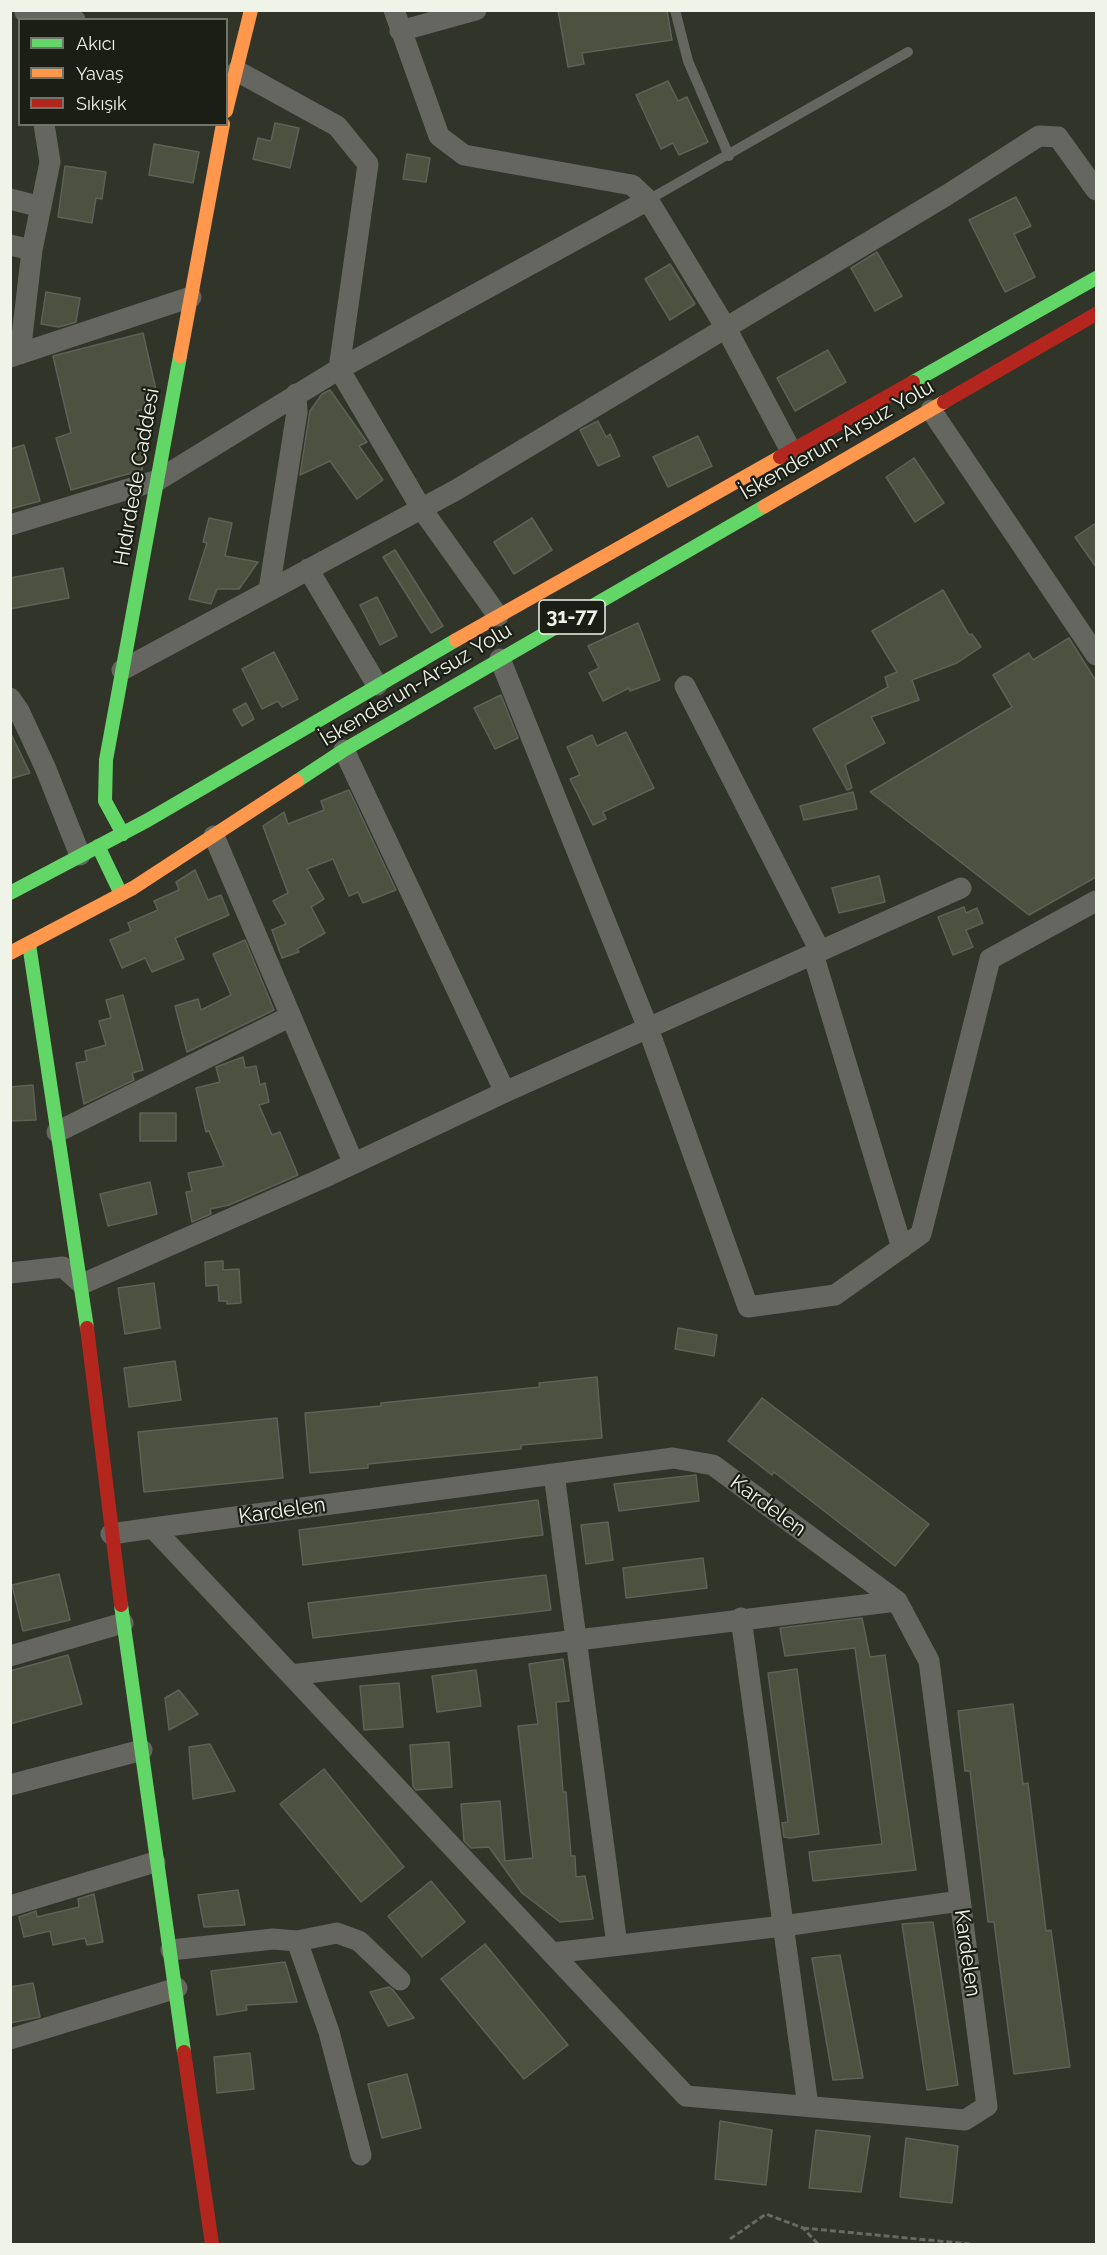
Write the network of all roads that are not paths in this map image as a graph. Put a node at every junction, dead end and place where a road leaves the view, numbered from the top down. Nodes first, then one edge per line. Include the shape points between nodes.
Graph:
1 (251, 10) edge
2 (394, 10) edge
3 (476, 10) edge
4 (675, 10) edge
5 (25, 14) edge
6 (58, 18) edge
7 (400, 31) junction
8 (235, 44) edge
9 (908, 52) dead end
10 (237, 70) junction
11 (228, 104) edge
12 (44, 126) edge
13 (223, 126) edge
14 (729, 156) junction
15 (1096, 190) edge
16 (10, 200) edge
17 (648, 200) junction
18 (41, 207) junction
19 (10, 245) edge
20 (32, 250) junction
21 (1096, 278) edge
22 (191, 297) junction
23 (1096, 314) edge
24 (726, 328) junction
25 (15, 355) edge
26 (339, 369) junction
27 (296, 394) junction
28 (931, 410) junction
29 (791, 451) junction
30 (158, 480) junction
31 (420, 508) junction
32 (10, 525) edge
33 (308, 569) junction
34 (269, 590) junction
35 (498, 616) junction
36 (1096, 655) edge
37 (500, 659) junction
38 (122, 670) junction
39 (377, 685) junction
40 (685, 686) dead end
41 (13, 708) edge
42 (344, 750) junction
43 (123, 834) junction
44 (214, 836) junction
45 (89, 851) junction
46 (961, 888) dead end
47 (10, 893) edge
48 (121, 894) junction
49 (1096, 901) edge
50 (27, 939) junction
51 (10, 953) edge
52 (817, 953) junction
53 (289, 1017) junction
54 (648, 1028) junction
55 (505, 1092) junction
56 (57, 1132) junction
57 (352, 1162) junction
58 (902, 1248) junction
59 (10, 1273) edge
60 (82, 1284) junction
61 (554, 1474) junction
62 (153, 1528) junction
63 (111, 1534) junction
64 (897, 1600) junction
65 (741, 1618) junction
66 (123, 1623) junction
67 (575, 1639) junction
68 (10, 1656) edge
69 (291, 1675) junction
70 (142, 1750) junction
71 (10, 1785) edge
72 (156, 1862) junction
73 (960, 1901) junction
74 (10, 1906) edge
75 (783, 1926) junction
76 (297, 1941) junction
77 (617, 1945) junction
78 (171, 1950) junction
79 (552, 1953) junction
80 (400, 1980) dead end
81 (177, 1988) junction
82 (10, 2039) edge
83 (808, 2106) junction
84 (361, 2155) dead end
85 (212, 2244) edge

1 - 8 main road
2 - 7 street
3 - 7 street
4 - 14 lane via 688,62
5 - 6 street
7 - 17 street via 439,136 464,155 632,185
8 - 10 main road
9 - 14 lane
10 - 11 main road
10 - 26 street via 338,126 368,164
12 - 18 street via 50,162
13 - 22 main road, Hıdırdede Caddesi
14 - 17 lane
15 - 24 street via 1058,137 1039,136
16 - 18 street
17 - 24 street
17 - 26 street
18 - 20 street
19 - 20 street
20 - 25 street
21 - 29 main road, İskenderun-Arsuz Yolu
22 - 25 street
22 - 30 main road, Hıdırdede Caddesi
23 - 28 main road, İskenderun-Arsuz Yolu / 31-77
24 - 29 street
24 - 31 street
26 - 27 street
26 - 31 street
27 - 30 street
27 - 34 street via 297,412
28 - 36 street
28 - 37 main road, İskenderun-Arsuz Yolu / 31-77
29 - 35 main road, İskenderun-Arsuz Yolu
30 - 32 street
30 - 38 main road, Hıdırdede Caddesi
31 - 33 street
31 - 35 street
33 - 34 street
33 - 39 street
34 - 38 street
35 - 39 main road, İskenderun-Arsuz Yolu
37 - 42 main road, İskenderun-Arsuz Yolu / 31-77
37 - 54 street
38 - 43 main road, Hıdırdede Caddesi via 106,760 105,801
39 - 43 main road, İskenderun-Arsuz Yolu
40 - 52 street
41 - 45 street
42 - 44 main road, İskenderun-Arsuz Yolu / 31-77
42 - 55 street
43 - 45 main road, İskenderun-Arsuz Yolu
44 - 48 main road, İskenderun-Arsuz Yolu / 31-77
44 - 53 street
45 - 47 main road, İskenderun-Arsuz Yolu
45 - 48 main road
46 - 52 street
48 - 50 main road, İskenderun-Arsuz Yolu / 31-77
49 - 58 street via 990,959 921,1234
50 - 51 main road, İskenderun-Arsuz Yolu / 31-77
50 - 56 main road
52 - 54 street
52 - 58 street
53 - 56 street
53 - 57 street
54 - 55 street
54 - 58 street via 748,1307 835,1295
55 - 57 street
56 - 60 main road
57 - 60 street
59 - 60 street via 63,1267
60 - 63 main road
61 - 62 street, Kardelen
61 - 64 street, Kardelen via 673,1458 713,1465
61 - 67 street
62 - 63 street, Kardelen
62 - 69 street
63 - 66 main road
64 - 65 street
64 - 73 street, Kardelen via 929,1661
65 - 67 street
65 - 75 street
66 - 68 street
66 - 70 main road
67 - 69 street
67 - 77 street
69 - 79 street
70 - 71 street
70 - 72 main road
72 - 74 street
72 - 78 main road
73 - 75 street
73 - 83 street, Kardelen via 987,2106 965,2120
75 - 77 street
75 - 83 street
76 - 78 street via 273,1939
76 - 80 street via 337,1933 359,1941
76 - 84 street via 329,2032
77 - 79 street
78 - 81 main road
79 - 83 street via 686,2096
81 - 82 street
81 - 85 main road

